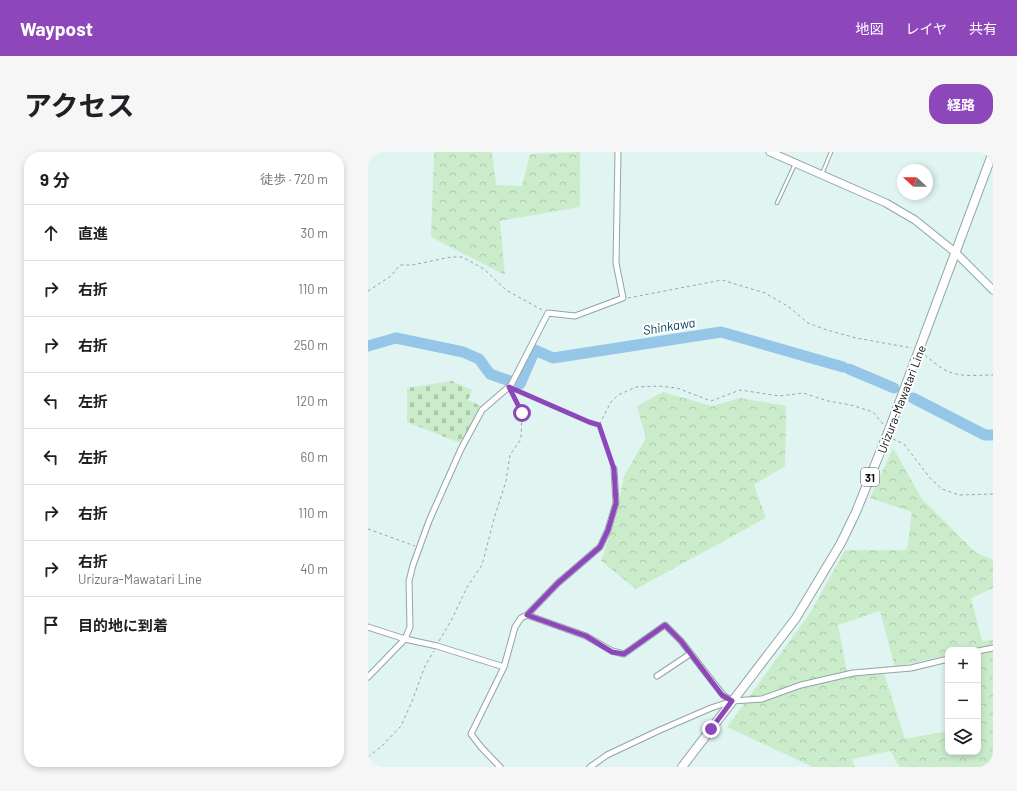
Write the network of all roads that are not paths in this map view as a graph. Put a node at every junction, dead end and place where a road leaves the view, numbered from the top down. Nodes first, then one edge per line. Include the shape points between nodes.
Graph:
1 (618, 152) edge
2 (770, 152) edge
3 (831, 152) edge
4 (993, 152) edge
5 (795, 163) junction
6 (822, 175) junction
7 (777, 203) dead end
8 (956, 253) junction
9 (993, 290) edge
10 (614, 469) road end
11 (527, 615) junction
12 (368, 627) edge
13 (405, 639) junction
14 (993, 648) edge
15 (981, 650) edge
16 (690, 654) junction
17 (945, 659) edge
18 (504, 667) junction
19 (657, 676) dead end
20 (368, 677) edge
21 (732, 701) junction
22 (500, 767) edge
23 (590, 767) edge
24 (682, 767) edge

1 - 13 street via 616,263 623,298 575,316 548,313 516,377 509,387 482,410 461,449 412,565 409,582 411,619
2 - 5 main road
3 - 6 lane
4 - 8 main road, Urizura-Mawatari Line / 31
5 - 6 main road
5 - 7 lane
6 - 8 main road via 886,203 915,220
8 - 9 main road
8 - 21 main road, Urizura-Mawatari Line / 31 via 888,433 841,543 796,618
10 - 11 street via 616,503 600,547 558,583
11 - 16 street via 586,636 612,652 624,654 665,625
11 - 18 street via 521,618 515,627
12 - 13 street
13 - 18 street
13 - 20 street
14 - 15 street
16 - 19 street
16 - 21 street via 722,695
17 - 21 street via 911,668 853,673 801,685 762,699
18 - 22 street via 471,734
21 - 23 street via 653,733 607,755
21 - 24 main road, Urizura-Mawatari Line / 31

